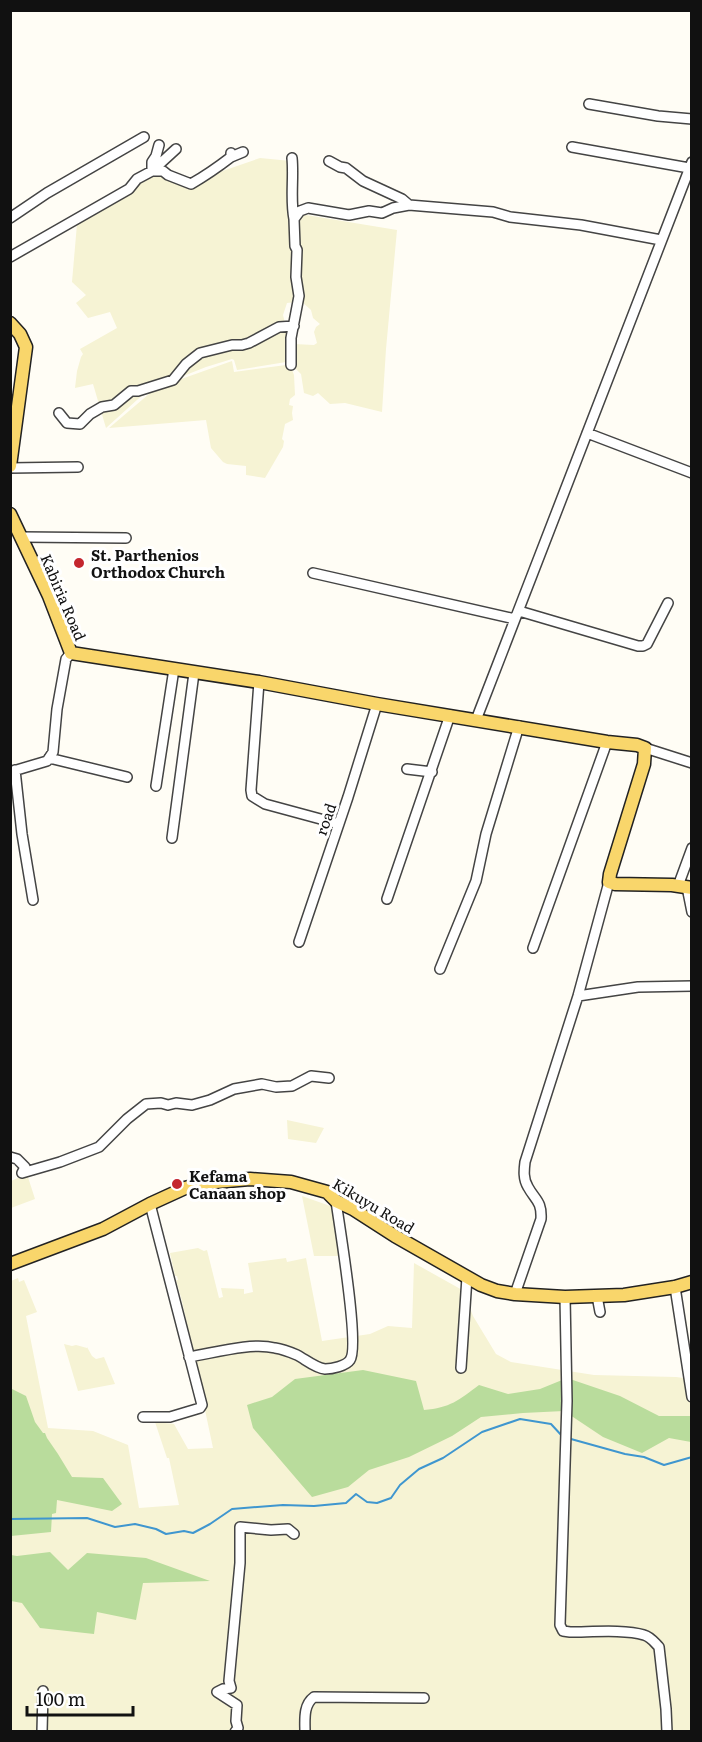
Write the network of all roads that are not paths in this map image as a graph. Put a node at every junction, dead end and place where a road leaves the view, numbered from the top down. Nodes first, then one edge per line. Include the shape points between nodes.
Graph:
1 (588, 104) dead end
2 (692, 119) edge
3 (144, 137) dead end
4 (159, 146) dead end
5 (572, 147) dead end
6 (176, 149) dead end
7 (243, 152) dead end
8 (292, 158) dead end
9 (329, 161) dead end
10 (690, 165) edge
11 (152, 171) junction
12 (687, 187) edge
13 (409, 205) junction
14 (10, 218) edge
15 (294, 219) junction
16 (661, 240) junction
17 (10, 257) edge
18 (10, 323) edge
19 (294, 326) junction
20 (291, 365) dead end
21 (58, 413) dead end
22 (587, 433) junction
23 (10, 467) edge
24 (78, 467) dead end
25 (692, 472) edge
26 (10, 514) edge
27 (22, 537) junction
28 (126, 538) dead end
29 (313, 573) dead end
30 (668, 603) dead end
31 (517, 615) junction
32 (71, 653) junction
33 (174, 669) junction
34 (194, 673) junction
35 (259, 682) junction
36 (377, 704) junction
37 (450, 715) junction
38 (476, 720) junction
39 (519, 726) junction
40 (607, 742) junction
41 (645, 748) junction
42 (49, 758) junction
43 (692, 763) edge
44 (407, 769) dead end
45 (13, 771) edge
46 (432, 772) junction
47 (127, 777) dead end
48 (156, 786) dead end
49 (339, 824) junction
50 (172, 838) dead end
51 (692, 848) edge
52 (609, 882) junction
53 (686, 887) edge
54 (387, 899) dead end
55 (33, 900) dead end
56 (692, 912) edge
57 (299, 942) dead end
58 (533, 948) dead end
59 (441, 969) dead end
60 (692, 986) edge
61 (578, 996) junction
62 (329, 1078) dead end
63 (10, 1157) edge
64 (336, 1201) junction
65 (150, 1204) junction
66 (10, 1264) edge
67 (467, 1277) junction
68 (692, 1282) edge
69 (675, 1287) junction
70 (515, 1294) junction
71 (597, 1296) junction
72 (565, 1298) junction
73 (600, 1312) dead end
74 (189, 1358) junction
75 (461, 1368) dead end
76 (692, 1397) edge
77 (143, 1417) dead end
78 (294, 1534) dead end
79 (43, 1691) dead end
80 (424, 1698) dead end
81 (42, 1731) edge
82 (235, 1731) edge
83 (305, 1731) edge
84 (667, 1731) edge

1 - 2 street
3 - 14 street
4 - 11 street
5 - 10 street
6 - 11 street
7 - 11 street via 231,155 191,184 163,171
8 - 15 street
9 - 13 street
10 - 12 street
11 - 17 street via 129,189
12 - 16 street
13 - 15 street via 382,213 349,214 308,208
13 - 16 street via 493,212
15 - 19 street via 299,296
16 - 22 street
18 - 23 main road via 26,347
19 - 20 street
19 - 21 street via 279,327 249,343 200,353 173,380 131,391 80,424 67,423
22 - 25 street
22 - 31 street
23 - 24 street
26 - 27 main road, Kabiria Road
27 - 28 street
27 - 32 main road, Kabiria Road
29 - 31 street
30 - 31 street via 644,646
31 - 38 street
32 - 33 main road
32 - 42 street, Kabiria Road via 66,659
33 - 34 main road
33 - 48 street
34 - 35 main road
34 - 50 street
35 - 36 main road
35 - 49 street via 252,796 265,804
36 - 37 main road
36 - 49 street, road
37 - 38 main road
37 - 46 street
38 - 39 main road
39 - 40 main road
39 - 59 street via 476,881
40 - 41 main road
40 - 58 street
41 - 43 street
41 - 52 main road via 644,764
42 - 45 street
42 - 47 street
44 - 46 street
45 - 55 street
46 - 54 street
49 - 57 street, road
51 - 53 street
52 - 53 main road
52 - 61 street
53 - 56 street
60 - 61 street via 638,987
61 - 70 street via 525,1162 524,1176 539,1202 541,1219
62 - 63 street via 311,1076 292,1086 262,1084 234,1089 192,1105 146,1104 103,1144 60,1162 22,1173 25,1167
64 - 65 main road, Kikuyu Road via 327,1192 291,1182 250,1179 185,1188
64 - 67 main road, Kikuyu Road
64 - 74 street via 352,1327 353,1353 349,1362 324,1369 296,1355 256,1345
65 - 66 main road, Kikuyu Road via 103,1229
65 - 74 street
67 - 70 main road, Kikuyu Road via 497,1291
67 - 75 street
68 - 69 main road, Kikuyu Road
69 - 71 main road, Kikuyu Road
69 - 76 street
70 - 72 main road, Kikuyu Road
71 - 72 main road, Kikuyu Road
71 - 73 street
72 - 84 street via 567,1401 560,1625 563,1631 630,1632 653,1640 659,1647
74 - 77 street via 200,1408 170,1417
78 - 82 street via 288,1529 240,1527 231,1688 217,1692 237,1705
79 - 81 street
80 - 83 street via 314,1697 307,1707

